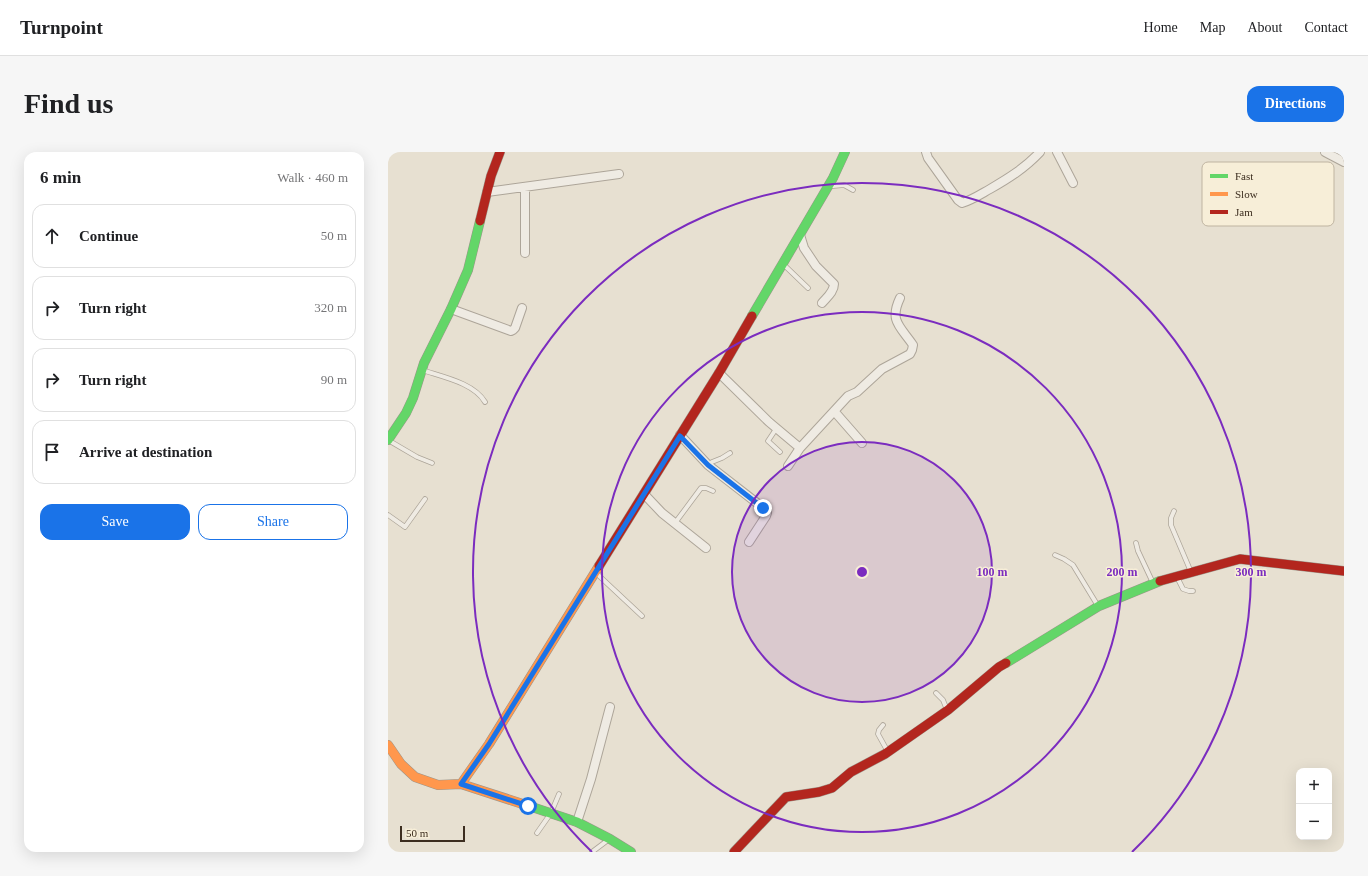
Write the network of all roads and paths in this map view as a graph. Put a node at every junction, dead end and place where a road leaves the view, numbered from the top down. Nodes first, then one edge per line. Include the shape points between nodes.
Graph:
1 (500, 152) edge
2 (845, 152) edge
3 (926, 152) edge
4 (1040, 152) edge
5 (1057, 152) edge
6 (1325, 152) edge
7 (1344, 162) edge
8 (619, 174) dead end
9 (1073, 183) dead end
10 (830, 184) junction
11 (525, 188) junction
12 (852, 190) dead end
13 (487, 192) junction
14 (800, 235) junction
15 (525, 253) dead end
16 (783, 264) junction
17 (808, 288) dead end
18 (900, 298) dead end
19 (822, 303) dead end
20 (522, 308) dead end
21 (451, 309) junction
22 (422, 370) junction
23 (719, 373) junction
24 (485, 402) dead end
25 (834, 411) junction
26 (777, 428) junction
27 (680, 436) junction
28 (388, 440) edge
29 (862, 443) dead end
30 (800, 448) junction
31 (780, 452) dead end
32 (730, 453) dead end
33 (432, 463) dead end
34 (708, 465) junction
35 (788, 466) dead end
36 (713, 491) dead end
37 (644, 494) junction
38 (426, 500) dead end
39 (1174, 511) dead end
40 (388, 515) edge
41 (675, 523) junction
42 (749, 542) dead end
43 (1136, 543) dead end
44 (706, 548) dead end
45 (1055, 555) dead end
46 (1344, 571) edge
47 (596, 572) junction
48 (1191, 572) junction
49 (1176, 577) junction
50 (1153, 583) junction
51 (1194, 591) dead end
52 (1099, 606) junction
53 (642, 616) dead end
54 (936, 693) dead end
55 (610, 707) dead end
56 (948, 710) junction
57 (883, 725) dead end
58 (388, 745) edge
59 (888, 752) junction
60 (461, 784) junction
61 (558, 794) dead end
62 (551, 813) junction
63 (577, 822) junction
64 (537, 833) dead end
65 (610, 839) junction
66 (592, 852) edge
67 (631, 852) edge
68 (734, 852) edge

1 - 13 street
2 - 10 street
3 - 4 street via 962,203 1016,174
5 - 9 street
6 - 7 street
8 - 11 street
10 - 12 lane via 844,185
10 - 14 street
11 - 13 street
11 - 15 street
13 - 21 street via 468,270
14 - 16 street
14 - 19 street via 804,248 816,266 834,284 832,291
16 - 17 lane
16 - 23 street
18 - 25 street via 895,313 896,320 913,345 910,354 882,369 857,392 848,396
20 - 21 street via 515,328 511,331
21 - 22 street
22 - 24 lane via 469,387 479,393
22 - 28 street via 406,413
23 - 26 street
23 - 27 street
25 - 29 street
25 - 30 street
26 - 30 street
26 - 31 lane via 768,441
27 - 34 street
27 - 37 street
28 - 33 lane
30 - 35 street
32 - 34 lane
34 - 42 street via 766,510 767,513
36 - 41 lane via 701,488
37 - 41 street
37 - 47 street
38 - 40 lane via 406,527
39 - 48 lane via 1172,525
41 - 44 street
43 - 50 lane
45 - 52 lane via 1073,566
46 - 48 street via 1240,559
47 - 53 lane
47 - 60 street via 489,744
48 - 49 street
49 - 50 street
49 - 51 lane via 1183,589
50 - 52 street
52 - 56 street via 999,667
54 - 56 lane
55 - 63 street
56 - 59 street
57 - 59 lane via 878,734
58 - 60 street via 401,764 415,777 438,785
59 - 68 street via 851,772 832,788 786,797
60 - 62 street
61 - 62 lane
62 - 63 street
62 - 64 lane
63 - 65 street
65 - 66 lane
65 - 67 street

